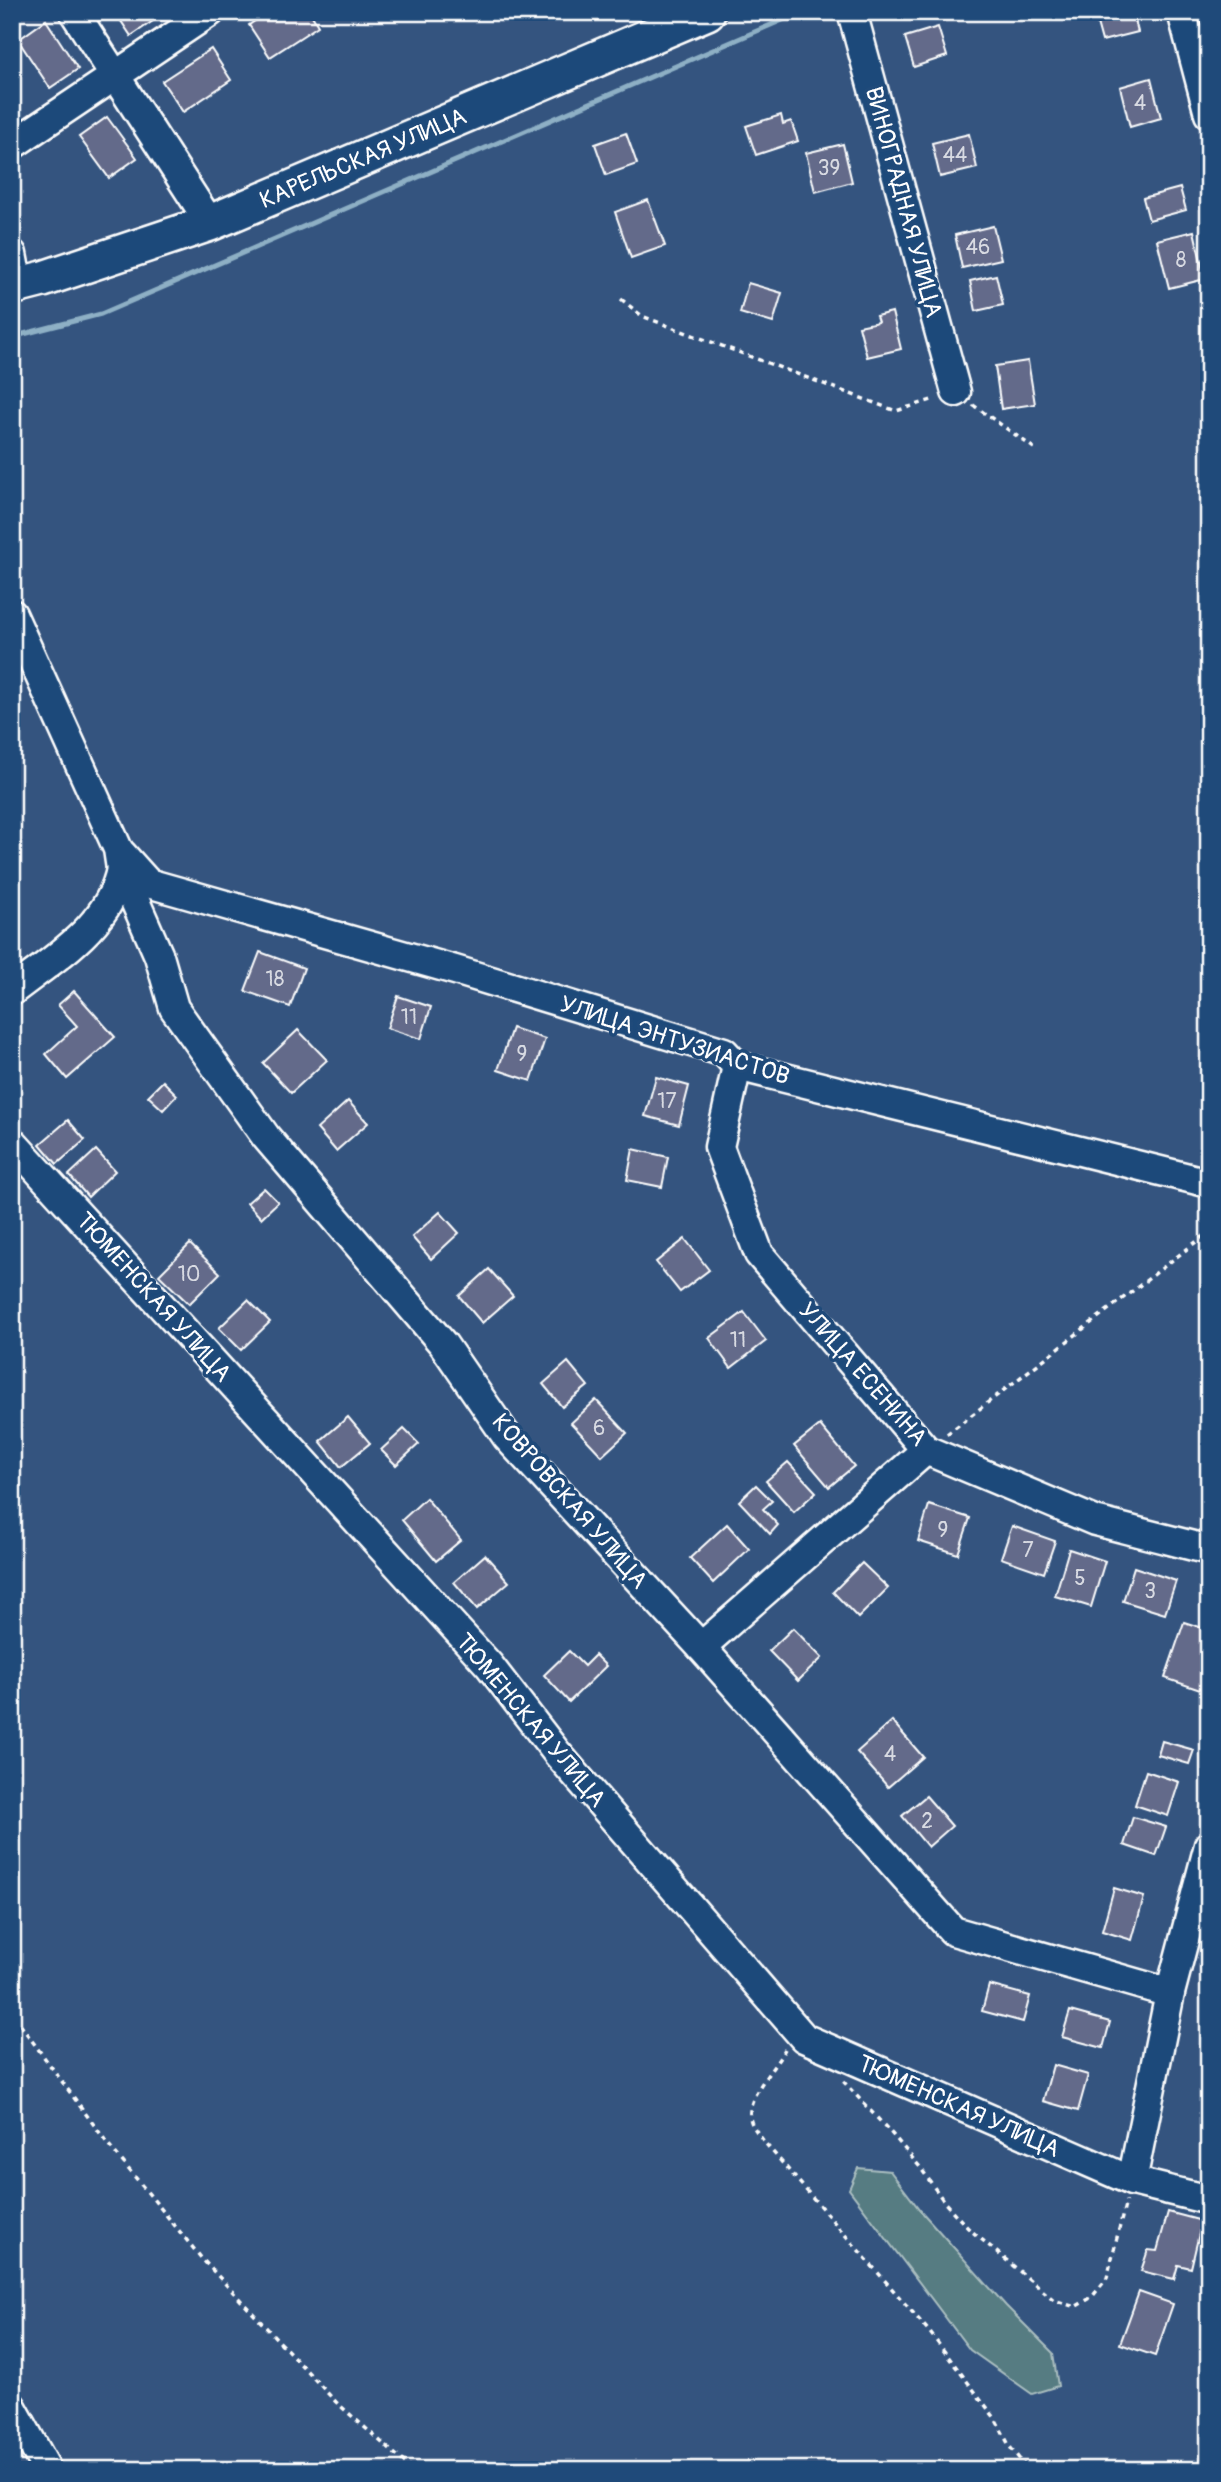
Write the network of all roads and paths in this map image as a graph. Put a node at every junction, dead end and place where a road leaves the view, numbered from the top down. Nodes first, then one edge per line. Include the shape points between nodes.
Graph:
1 (74, 12) edge
2 (210, 12) edge
3 (707, 12) edge
4 (852, 12) edge
5 (1182, 12) edge
6 (116, 74) junction
7 (1209, 114) edge
8 (12, 145) edge
9 (210, 223) junction
10 (14, 276) edge
11 (621, 299) dead end
12 (956, 392) junction
13 (1034, 448) dead end
14 (12, 614) edge
15 (119, 859) junction
16 (12, 991) edge
17 (737, 1066) junction
18 (12, 1142) edge
19 (1209, 1183) edge
20 (1209, 1232) edge
21 (926, 1450) junction
22 (1209, 1550) edge
23 (701, 1647) junction
24 (1209, 1845) edge
25 (1170, 1993) junction
26 (12, 2019) edge
27 (804, 2038) junction
28 (838, 2077) dead end
29 (1132, 2181) junction
30 (1209, 2200) edge
31 (12, 2407) edge
32 (47, 2470) edge
33 (413, 2470) edge
34 (1028, 2470) edge

1 - 6 street
2 - 6 street
3 - 9 main road, КАРЕЛЬСКАЯ УЛИЦА
4 - 12 street, ВИНОГРАДНАЯ УЛИЦА
5 - 7 street
6 - 8 street
6 - 9 street
9 - 10 main road, КАРЕЛЬСКАЯ УЛИЦА
11 - 12 path via 642,316 896,411
12 - 13 path
14 - 15 street, КОВРОВСКАЯ УЛИЦА
15 - 16 street via 117,889 97,920
15 - 17 street, УЛИЦА ЭНТУЗИАСТОВ via 148,883 724,1052
15 - 23 street, КОВРОВСКАЯ УЛИЦА via 159,956 174,1008 266,1137 443,1344 508,1437
17 - 19 street, УЛИЦА ЭНТУЗИАСТОВ
17 - 21 street, УЛИЦА ЕСЕНИНА via 719,1147 759,1254
18 - 27 street, ТЮМЕНСКАЯ УЛИЦА via 489,1665 557,1753
20 - 21 path
21 - 22 street, УЛИЦА ЕСЕНИНА via 1095,1521
21 - 23 street
23 - 25 street, КОВРОВСКАЯ УЛИЦА via 953,1931
24 - 25 street
25 - 29 street
26 - 33 path via 204,2260 336,2402
27 - 29 street, ТЮМЕНСКАЯ УЛИЦА
27 - 34 path via 787,2045 760,2086 749,2106 750,2122 929,2330
28 - 29 path via 892,2133 968,2228 1054,2300 1075,2306 1092,2297 1107,2278
29 - 30 street, ТЮМЕНСКАЯ УЛИЦА
31 - 32 street

